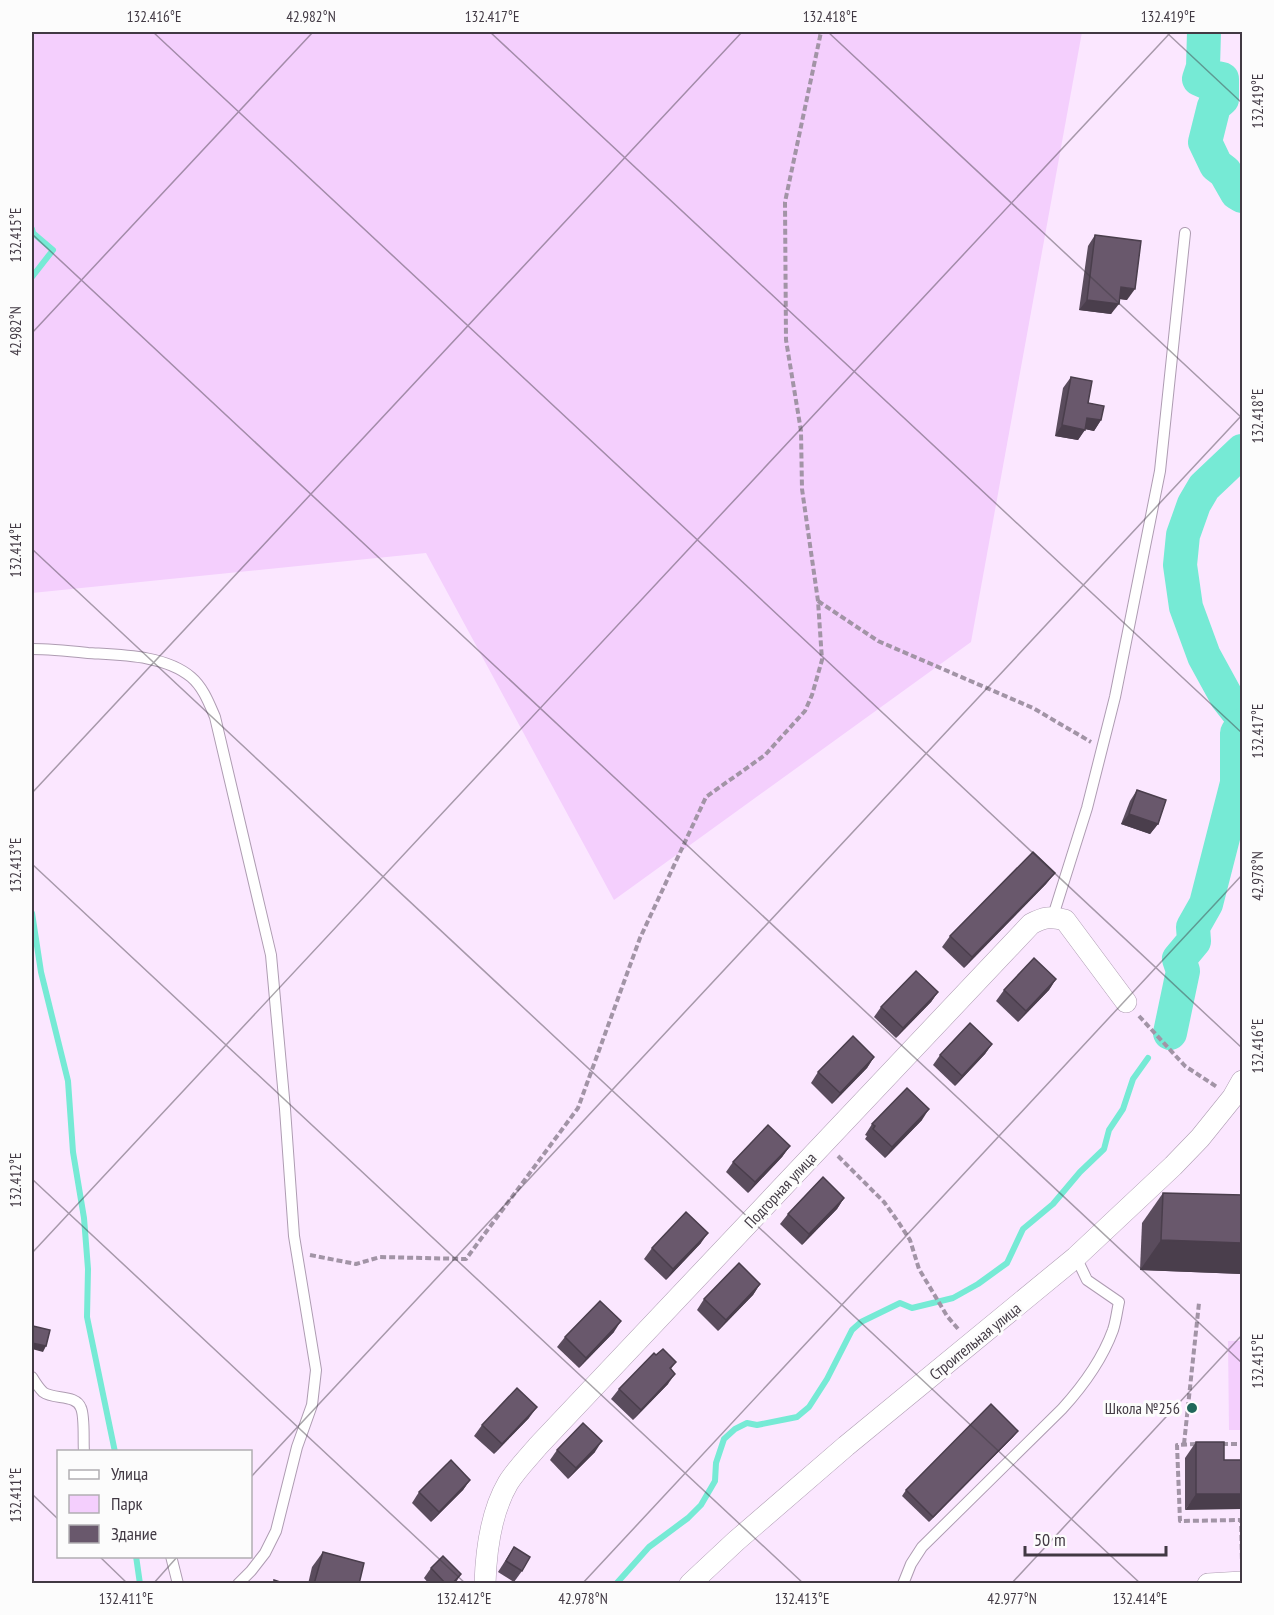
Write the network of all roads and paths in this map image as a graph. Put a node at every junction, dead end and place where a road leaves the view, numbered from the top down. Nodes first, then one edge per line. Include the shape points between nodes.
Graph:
1 (821, 32) edge
2 (1185, 233) dead end
3 (818, 600) junction
4 (32, 649) edge
5 (1102, 749) junction
6 (1053, 916) junction
7 (1126, 1002) dead end
8 (1148, 1026) dead end
9 (1238, 1089) edge
10 (825, 1142) junction
11 (297, 1253) junction
12 (1076, 1257) junction
13 (1199, 1303) dead end
14 (947, 1316) dead end
15 (32, 1377) edge
16 (1184, 1444) junction
17 (1207, 1444) edge
18 (1219, 1444) edge
19 (1242, 1444) edge
20 (84, 1450) edge
21 (171, 1558) edge
22 (1242, 1583) edge
23 (178, 1584) edge
24 (238, 1584) edge
25 (485, 1584) edge
26 (690, 1584) edge
27 (903, 1584) edge
28 (1208, 1584) edge

1 - 3 path via 785,202 786,340 801,431 802,489
2 - 5 lane via 1160,471
3 - 5 path via 878,641 1033,708
3 - 11 path via 822,660 805,711 765,754 706,797 640,938 578,1108 466,1259 380,1257 356,1264
4 - 11 lane via 151,659 191,676 211,708 271,956
5 - 6 lane
6 - 7 street via 1065,920
6 - 10 street, Подгорная улица via 1031,924
8 - 9 path via 1185,1066
9 - 12 street, Строительная улица via 1154,1190
10 - 14 path via 884,1202 910,1240 919,1269
10 - 25 street, Подгорная улица via 537,1446 509,1481 494,1518
11 - 24 lane via 315,1355 314,1394 276,1530 265,1553
12 - 26 street, Строительная улица via 846,1446
12 - 27 lane via 1087,1280 1119,1302 1103,1354 1079,1391 922,1547
13 - 16 path
15 - 20 lane via 42,1391 78,1402 82,1409
16 - 17 path
16 - 22 path via 1177,1445 1180,1521 1241,1520
18 - 19 path
21 - 23 lane
22 - 28 street

